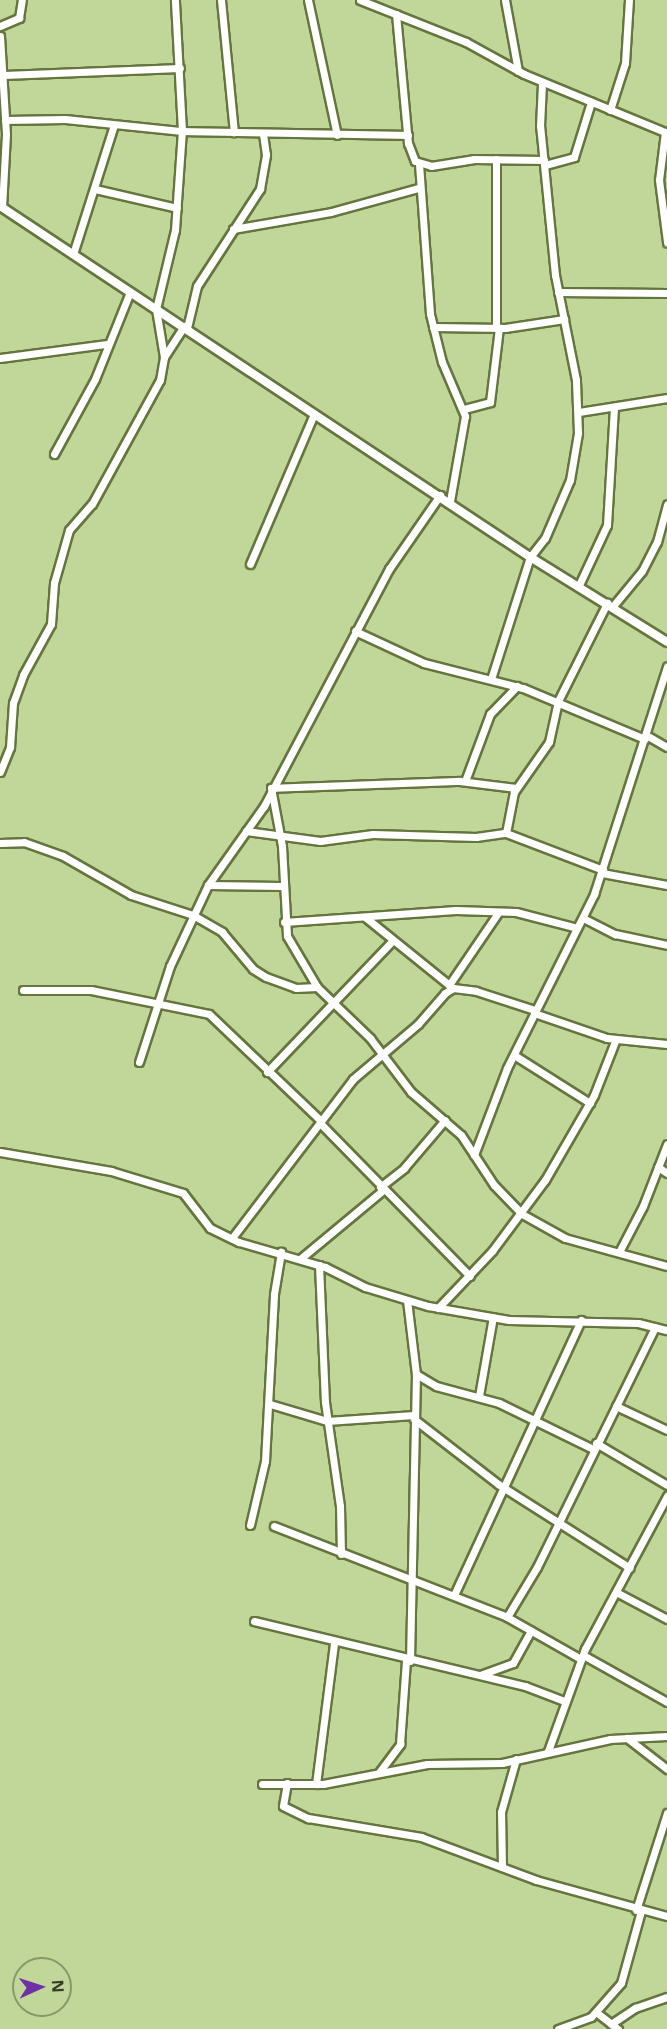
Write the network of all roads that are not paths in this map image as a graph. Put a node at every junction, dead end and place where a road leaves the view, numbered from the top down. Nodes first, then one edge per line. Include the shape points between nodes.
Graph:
1 (22, 0) edge
2 (175, 0) edge
3 (221, 0) edge
4 (308, 0) edge
5 (360, 0) edge
6 (384, 0) edge
7 (505, 0) edge
8 (629, 0) edge
9 (380, 8) junction
10 (396, 14) junction
11 (0, 26) edge
12 (0, 36) edge
13 (180, 68) junction
14 (518, 71) junction
15 (4, 75) junction
16 (542, 83) junction
17 (591, 102) junction
18 (610, 110) junction
19 (5, 120) junction
20 (114, 125) junction
21 (182, 131) junction
22 (234, 132) junction
23 (263, 133) junction
24 (666, 133) edge
25 (337, 135) junction
26 (408, 135) junction
27 (496, 159) junction
28 (544, 163) junction
29 (418, 164) junction
30 (418, 188) junction
31 (94, 189) junction
32 (1, 206) edge
33 (177, 207) junction
34 (233, 229) junction
35 (667, 242) edge
36 (73, 254) junction
37 (130, 292) junction
38 (558, 292) junction
39 (667, 294) edge
40 (156, 309) junction
41 (564, 319) junction
42 (185, 327) junction
43 (433, 327) junction
44 (498, 328) junction
45 (107, 344) junction
46 (164, 357) junction
47 (0, 358) edge
48 (667, 398) edge
49 (614, 407) junction
50 (464, 409) junction
51 (579, 412) junction
52 (315, 414) junction
53 (54, 454) dead end
54 (441, 495) junction
55 (450, 501) junction
56 (667, 504) edge
57 (530, 557) junction
58 (250, 564) dead end
59 (579, 585) junction
60 (610, 604) junction
61 (355, 631) junction
62 (667, 642) edge
63 (667, 666) edge
64 (491, 679) junction
65 (517, 686) junction
66 (558, 702) junction
67 (646, 737) junction
68 (667, 747) edge
69 (0, 772) edge
70 (465, 781) junction
71 (271, 788) junction
72 (516, 788) junction
73 (246, 831) junction
74 (506, 833) junction
75 (280, 835) junction
76 (0, 843) edge
77 (602, 872) junction
78 (208, 885) junction
79 (667, 885) edge
80 (282, 886) junction
81 (498, 912) junction
82 (193, 915) junction
83 (365, 917) junction
84 (583, 918) junction
85 (284, 922) junction
86 (577, 928) junction
87 (392, 941) junction
88 (667, 945) edge
89 (317, 987) junction
90 (451, 987) junction
91 (22, 990) dead end
92 (158, 1001) junction
93 (336, 1003) junction
94 (535, 1011) junction
95 (616, 1039) junction
96 (667, 1044) edge
97 (381, 1053) junction
98 (514, 1055) junction
99 (139, 1062) dead end
100 (267, 1072) junction
101 (590, 1103) junction
102 (445, 1120) junction
103 (320, 1122) junction
104 (667, 1144) edge
105 (0, 1152) edge
106 (474, 1155) junction
107 (658, 1167) junction
108 (667, 1173) edge
109 (381, 1189) junction
110 (522, 1214) junction
111 (232, 1239) junction
112 (281, 1252) junction
113 (619, 1252) junction
114 (300, 1259) junction
115 (319, 1265) junction
116 (667, 1266) edge
117 (470, 1276) junction
118 (407, 1300) junction
119 (438, 1308) junction
120 (493, 1317) junction
121 (580, 1320) junction
122 (655, 1327) junction
123 (667, 1330) edge
124 (416, 1374) junction
125 (479, 1396) junction
126 (270, 1404) junction
127 (616, 1406) junction
128 (414, 1417) junction
129 (327, 1421) junction
130 (532, 1422) junction
131 (667, 1431) edge
132 (595, 1446) junction
133 (667, 1485) edge
134 (502, 1486) junction
135 (667, 1496) edge
136 (560, 1521) junction
137 (250, 1525) dead end
138 (274, 1526) dead end
139 (342, 1554) junction
140 (630, 1568) junction
141 (415, 1579) junction
142 (616, 1592) junction
143 (454, 1595) junction
144 (507, 1617) junction
145 (667, 1619) edge
146 (254, 1621) dead end
147 (531, 1631) junction
148 (334, 1643) junction
149 (582, 1657) junction
150 (408, 1661) junction
151 (479, 1675) junction
152 (564, 1701) junction
153 (667, 1702) edge
154 (667, 1736) edge
155 (627, 1738) junction
156 (548, 1751) junction
157 (516, 1759) junction
158 (667, 1768) edge
159 (380, 1772) junction
160 (287, 1783) junction
161 (262, 1784) dead end
162 (316, 1784) junction
163 (667, 1813) edge
164 (502, 1867) junction
165 (639, 1910) junction
166 (667, 1916) edge
167 (667, 1997) edge
168 (596, 2012) junction
169 (611, 2024) junction
170 (558, 2029) edge
171 (618, 2029) edge

1 - 11 street via 19,18
2 - 13 street
3 - 22 street
4 - 25 street
5 - 9 street
6 - 9 street
7 - 14 street
8 - 18 street via 625,63
9 - 10 street
10 - 14 street via 466,42
10 - 26 street
12 - 15 street
13 - 15 street
13 - 21 street
14 - 16 street
15 - 19 street
16 - 17 street
16 - 28 street via 540,126
17 - 18 street
17 - 28 street via 574,158
18 - 24 street
19 - 20 street
19 - 32 street
20 - 21 street
20 - 31 street
21 - 22 street
21 - 33 street
22 - 23 street
23 - 25 street
23 - 34 street via 266,155 260,189
24 - 35 street via 659,180
25 - 26 street
26 - 29 street via 411,156
27 - 28 street
27 - 29 street
27 - 44 street
28 - 38 street
29 - 30 street
30 - 34 street via 331,213
30 - 43 street
31 - 33 street
31 - 36 street
32 - 36 street
33 - 40 street via 169,265
34 - 42 street via 197,286
36 - 37 street
37 - 40 street
37 - 45 street
38 - 39 street
38 - 41 street
40 - 42 street
40 - 46 street
41 - 44 street
41 - 51 street
42 - 46 street
42 - 52 street
43 - 44 street
43 - 50 street via 442,362
44 - 50 street via 490,402
45 - 47 street
45 - 53 street via 95,379
46 - 69 street via 160,380 134,431 92,504 69,530 54,583 51,624 22,675 13,703 10,747
48 - 49 street
49 - 51 street
49 - 59 street via 607,525
50 - 55 street via 465,430
51 - 57 street via 570,480 545,538
52 - 54 street
52 - 58 street
54 - 55 street
54 - 61 street via 388,569
55 - 57 street
56 - 60 street via 657,542 642,571
57 - 59 street
57 - 64 street
59 - 60 street
60 - 62 street
60 - 66 street
61 - 64 street via 424,663
61 - 71 street
63 - 67 street
64 - 65 street
65 - 66 street
65 - 70 street via 484,724
66 - 67 street
66 - 72 street via 549,742
67 - 68 street
67 - 77 street
70 - 71 street
70 - 72 street
71 - 73 street
71 - 75 street
72 - 74 street
73 - 75 street
73 - 78 street
74 - 75 street via 476,837 373,834 320,841
74 - 77 street
75 - 80 street
76 - 82 street via 24,842 63,856 131,895
77 - 79 street
77 - 84 street
78 - 80 street
78 - 82 street
80 - 85 street
81 - 83 street via 456,910
81 - 86 street via 516,912
81 - 90 street
82 - 89 street via 222,932 253,969 296,988
82 - 92 street
83 - 85 street
83 - 87 street
84 - 86 street
84 - 88 street via 615,934
85 - 89 street via 292,949
86 - 94 street
87 - 90 street
87 - 93 street
89 - 93 street
90 - 94 street
90 - 97 street
91 - 92 street via 90,990
92 - 99 street
92 - 100 street via 209,1014 232,1031
93 - 97 street
93 - 100 street
94 - 95 street via 570,1028
94 - 98 street
95 - 96 street
95 - 101 street
97 - 102 street via 411,1092
97 - 103 street via 359,1071
98 - 101 street
98 - 106 street
100 - 103 street
101 - 110 street
102 - 106 street
102 - 109 street
103 - 109 street
103 - 111 street
104 - 107 street
105 - 111 street via 111,1171 183,1193 210,1228
106 - 110 street
107 - 108 street
107 - 113 street
109 - 114 street
109 - 117 street
110 - 113 street via 565,1238
110 - 117 street
111 - 112 street
112 - 114 street
112 - 126 street via 274,1294
113 - 116 street
114 - 115 street
115 - 118 street
115 - 129 street
117 - 119 street
118 - 119 street
118 - 124 street
119 - 120 street
120 - 121 street
120 - 125 street
121 - 122 street
121 - 130 street
122 - 123 street
122 - 127 street
124 - 125 street via 436,1386
124 - 128 street
125 - 130 street
126 - 129 street
126 - 137 street via 265,1461
127 - 131 street
127 - 132 street
128 - 129 street
128 - 134 street
128 - 141 street
129 - 139 street via 340,1506
130 - 132 street
130 - 134 street
132 - 133 street
132 - 136 street
134 - 136 street
134 - 143 street
135 - 140 street
136 - 140 street
136 - 144 street
138 - 139 street
139 - 141 street
140 - 142 street
141 - 143 street
141 - 150 street
142 - 145 street
142 - 149 street
143 - 144 street
144 - 147 street
146 - 148 street
147 - 149 street
147 - 151 street via 513,1663
148 - 150 street
148 - 162 street
149 - 152 street
149 - 153 street
150 - 151 street
150 - 159 street via 400,1744
151 - 152 street
152 - 156 street
154 - 155 street
155 - 156 street
155 - 158 street
156 - 157 street
157 - 159 street
157 - 164 street via 501,1812
159 - 162 street
160 - 161 street
160 - 162 street
160 - 164 street via 283,1806 308,1818 398,1831
163 - 165 street
164 - 165 street
165 - 166 street
165 - 168 street via 621,1983
167 - 169 street via 634,2008
168 - 169 street
168 - 170 street
169 - 171 street

